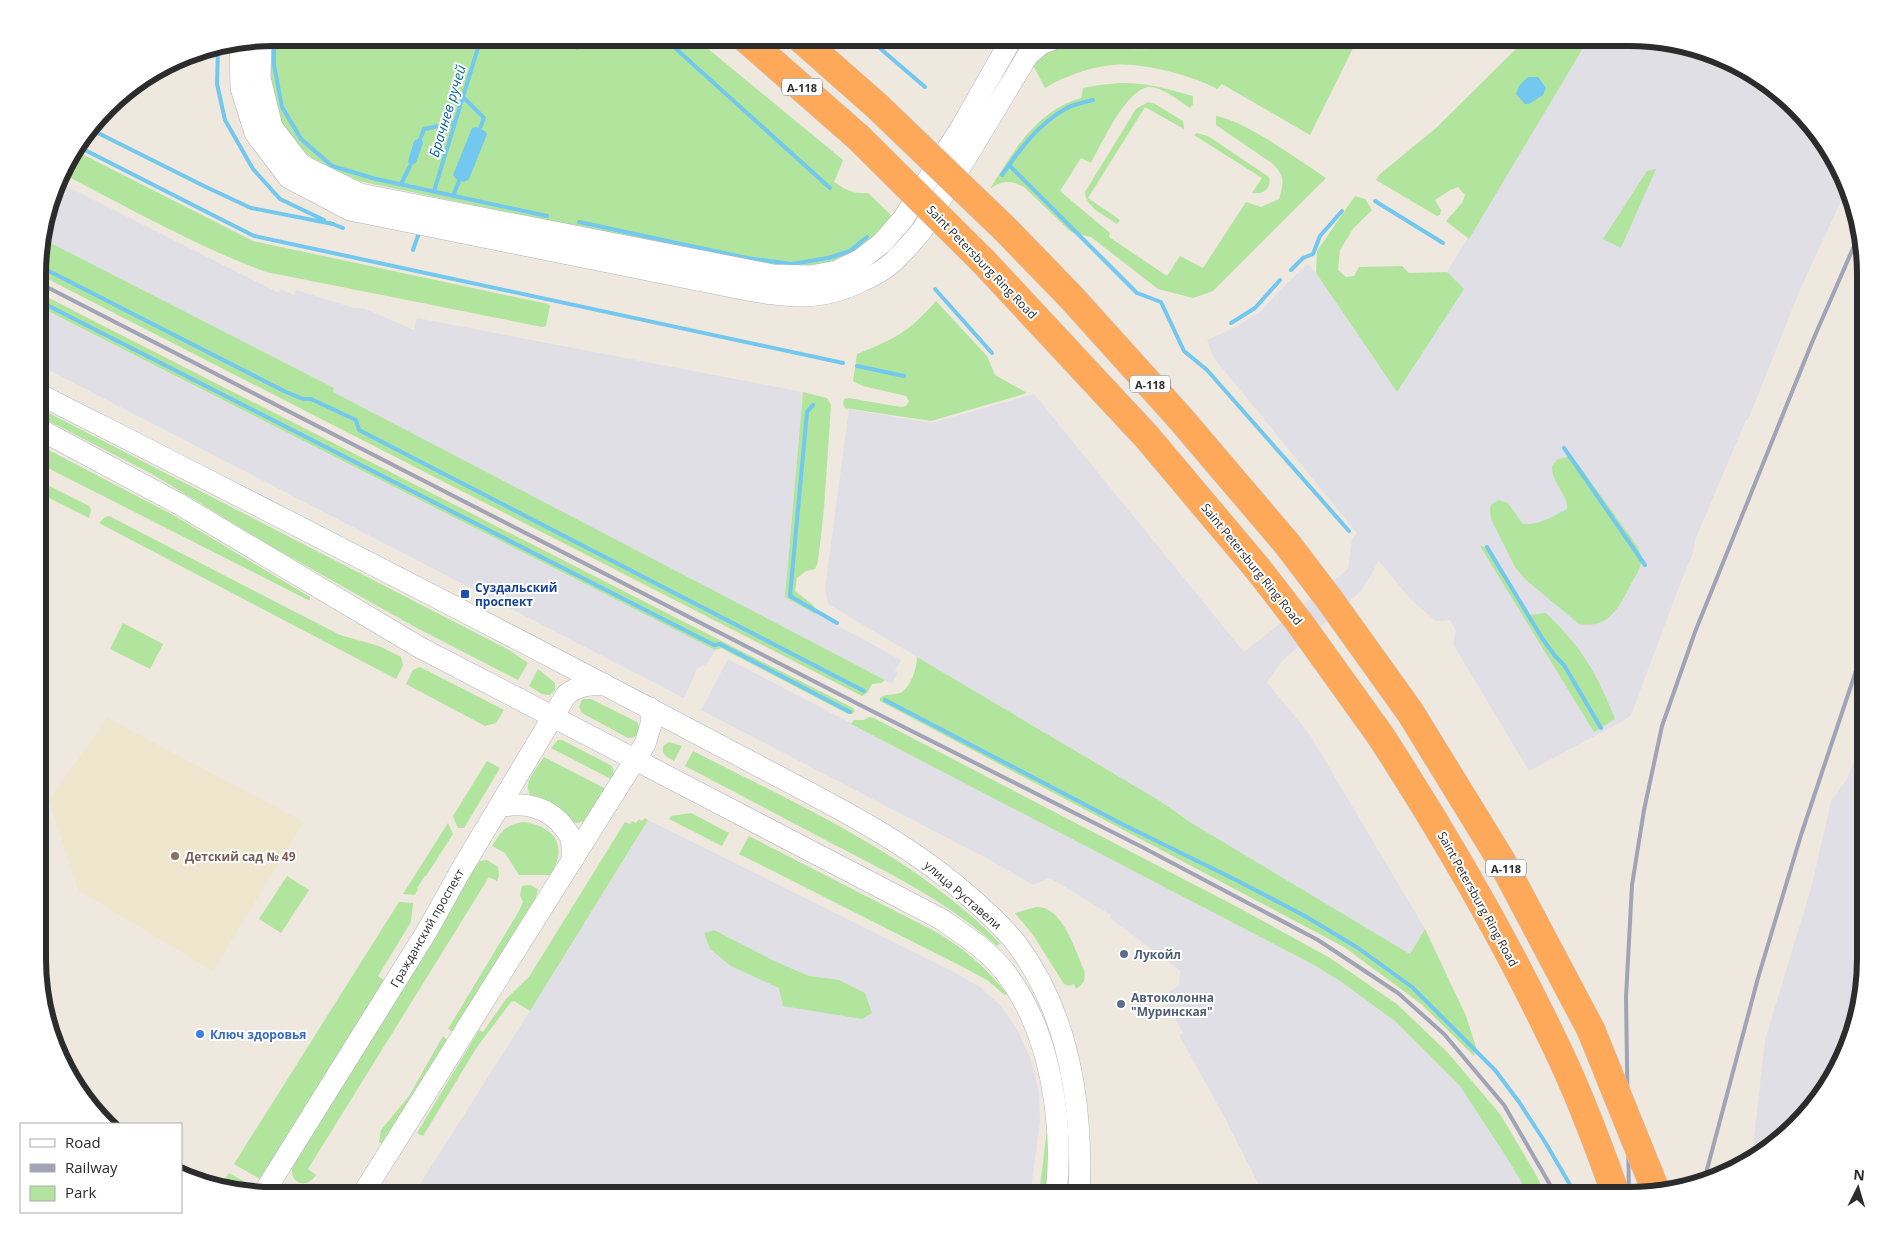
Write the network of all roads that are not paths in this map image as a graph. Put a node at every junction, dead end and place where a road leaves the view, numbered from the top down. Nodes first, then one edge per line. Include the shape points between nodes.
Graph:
1 (754, 46) edge
2 (809, 46) edge
3 (1007, 46) edge
4 (1039, 46) edge
5 (261, 47) edge
6 (240, 49) edge
7 (46, 397) edge
8 (46, 432) edge
9 (604, 684) junction
10 (650, 708) junction
11 (553, 716) junction
12 (636, 759) junction
13 (499, 807) junction
14 (573, 860) junction
15 (1654, 1185) edge
16 (268, 1187) edge
17 (368, 1187) edge
18 (1056, 1187) edge
19 (1079, 1187) edge
20 (1613, 1187) edge

1 - 20 highway, Saint Petersburg Ring Road / А-118, bridge via 858,137 984,262 1147,438 1299,622 1424,802 1487,910 1556,1045
2 - 15 highway, А-118, bridge via 878,107 1071,297 1180,418 1288,545 1329,599 1410,712 1501,860 1590,1030
3 - 5 main road via 903,219 882,243 860,260 837,271 811,276 773,275 360,194 301,165 272,127 260,78
4 - 6 main road via 1028,55 923,229 904,251 876,275 849,288 800,297 727,286 350,210 289,178 255,134 241,88
7 - 9 main road
8 - 11 main road via 179,504 381,625
9 - 10 main road
9 - 11 main road, Гражданский проспект via 574,688
10 - 12 main road via 649,735
10 - 19 main road, улица Руставели via 875,828 917,854 988,914 1015,942 1053,1011 1069,1064 1078,1115
11 - 12 main road
11 - 13 main road, Гражданский проспект
12 - 14 main road
12 - 18 main road via 941,919 977,944 1005,972 1030,1011 1053,1092 1058,1156
13 - 14 main road via 513,804 548,812 571,838
13 - 16 main road, Гражданский проспект via 427,931
14 - 17 main road

